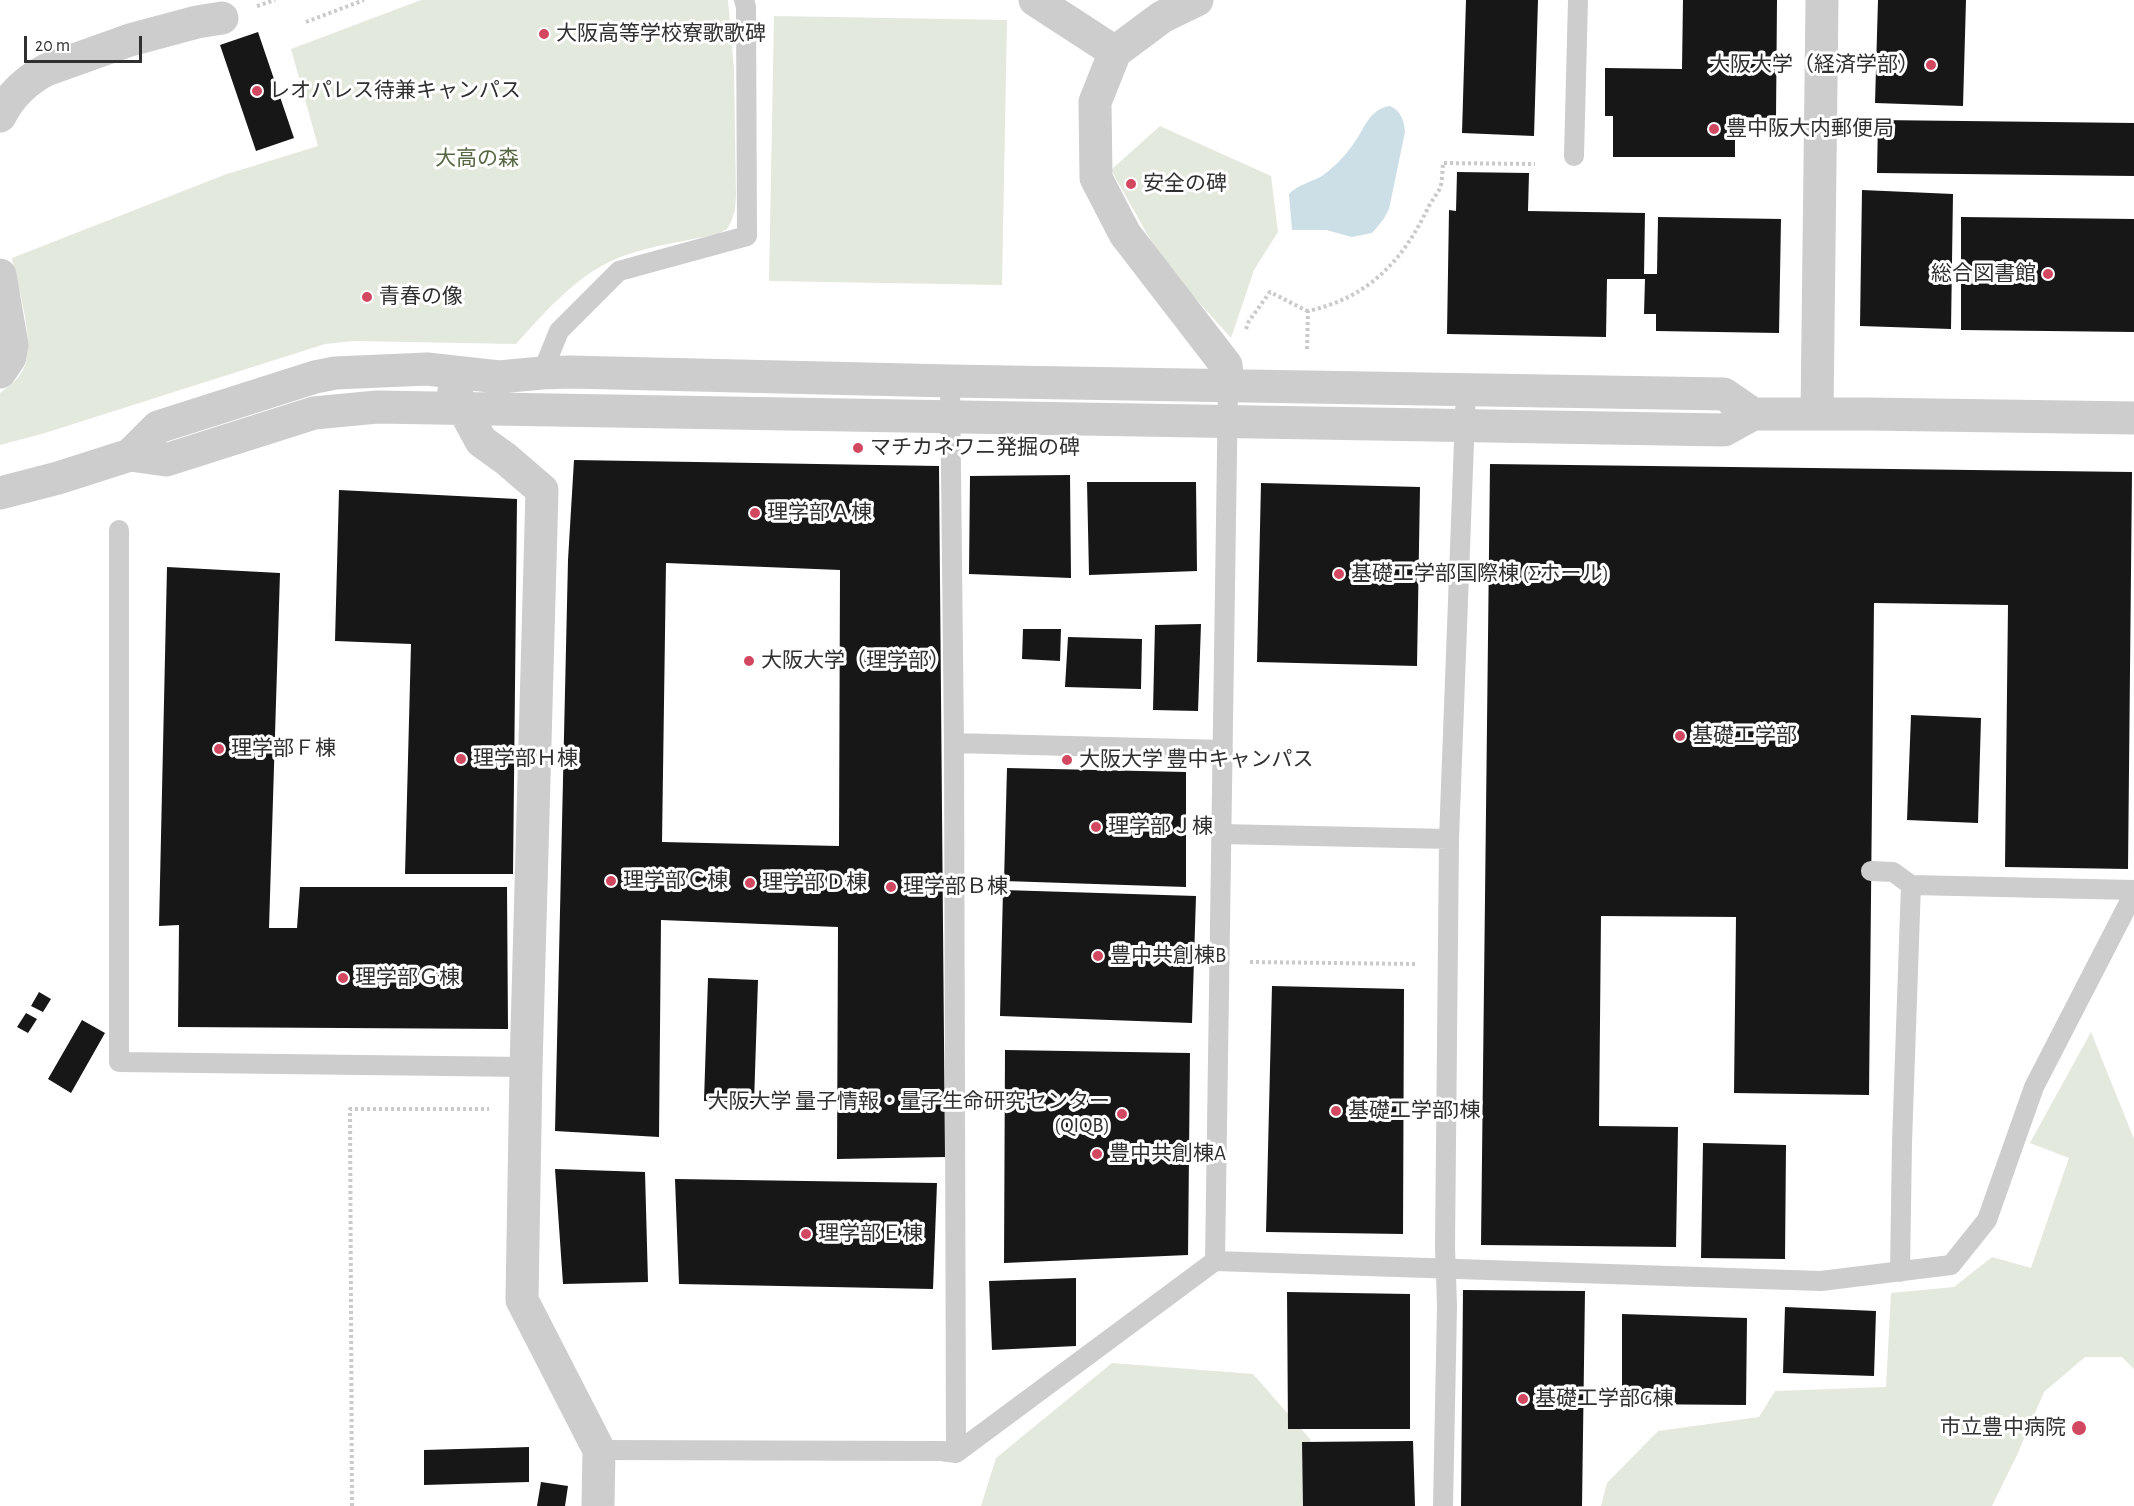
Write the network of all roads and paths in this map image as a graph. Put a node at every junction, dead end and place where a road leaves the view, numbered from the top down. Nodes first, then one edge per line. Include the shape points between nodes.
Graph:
1 (364, 0) edge
2 (744, 0) edge
3 (1035, 0) edge
4 (1197, 0) edge
5 (1578, 0) edge
6 (1822, 0) edge
7 (211, 12) edge
8 (306, 22) dead end
9 (1115, 52) junction
10 (0, 116) edge
11 (1574, 156) dead end
12 (1534, 164) dead end
13 (0, 275) edge
14 (1309, 312) junction
15 (1217, 354) junction
16 (442, 371) junction
17 (0, 372) edge
18 (542, 373) junction
19 (950, 381) junction
20 (1228, 385) junction
21 (1307, 386) junction
22 (1466, 389) junction
23 (463, 408) junction
24 (1753, 414) junction
25 (1817, 414) junction
26 (951, 417) junction
27 (2134, 418) edge
28 (1227, 422) junction
29 (1464, 426) junction
30 (130, 455) junction
31 (0, 493) edge
32 (119, 530) dead end
33 (954, 743) junction
34 (1223, 750) junction
35 (1221, 834) junction
36 (1449, 839) junction
37 (1871, 871) dead end
38 (1911, 885) junction
39 (2134, 891) edge
40 (1219, 962) junction
41 (1449, 964) junction
42 (526, 1067) junction
43 (525, 1109) junction
44 (1215, 1262) junction
45 (1446, 1269) junction
46 (1900, 1272) junction
47 (598, 1450) junction
48 (956, 1453) junction
49 (352, 1506) edge
50 (598, 1506) edge
51 (1443, 1506) edge

1 - 8 path
2 - 18 lane via 747,236 619,271 560,331
3 - 9 street
4 - 9 street via 1162,17
5 - 11 lane
6 - 25 street
7 - 10 street via 46,70 11,98
9 - 15 street via 1095,102 1096,178 1125,234
12 - 14 path via 1443,163 1441,189 1417,232 1391,266 1361,291
13 - 17 street via 12,345 10,357
14 - 15 path via 1270,292 1249,321 1242,339
14 - 21 path
15 - 20 street via 1226,365
16 - 18 street via 499,377
16 - 23 street
16 - 30 street via 377,370 315,377 158,427
18 - 19 street
19 - 20 street
19 - 26 lane
20 - 21 street
20 - 28 lane
21 - 22 street
22 - 24 street via 1724,394
22 - 29 lane
23 - 26 street
23 - 30 street via 386,406 332,410 166,460
23 - 42 street via 482,441 542,490
24 - 25 street
24 - 29 street via 1724,430
25 - 27 street
26 - 28 street
26 - 33 lane
28 - 29 street
28 - 34 lane
29 - 36 lane
30 - 31 street
32 - 42 lane via 119,1062
33 - 34 lane
33 - 48 lane
34 - 35 lane
35 - 36 lane
35 - 40 lane
36 - 41 lane
37 - 38 lane via 1893,872
38 - 39 lane
38 - 46 lane
39 - 46 lane via 2034,1087 1987,1220 1951,1265
40 - 41 path
40 - 44 lane
41 - 45 lane
42 - 43 street
43 - 47 street via 522,1300
43 - 49 path via 350,1109
44 - 45 lane
44 - 48 lane
45 - 46 lane via 1821,1281
45 - 51 lane
47 - 48 lane
47 - 50 street

